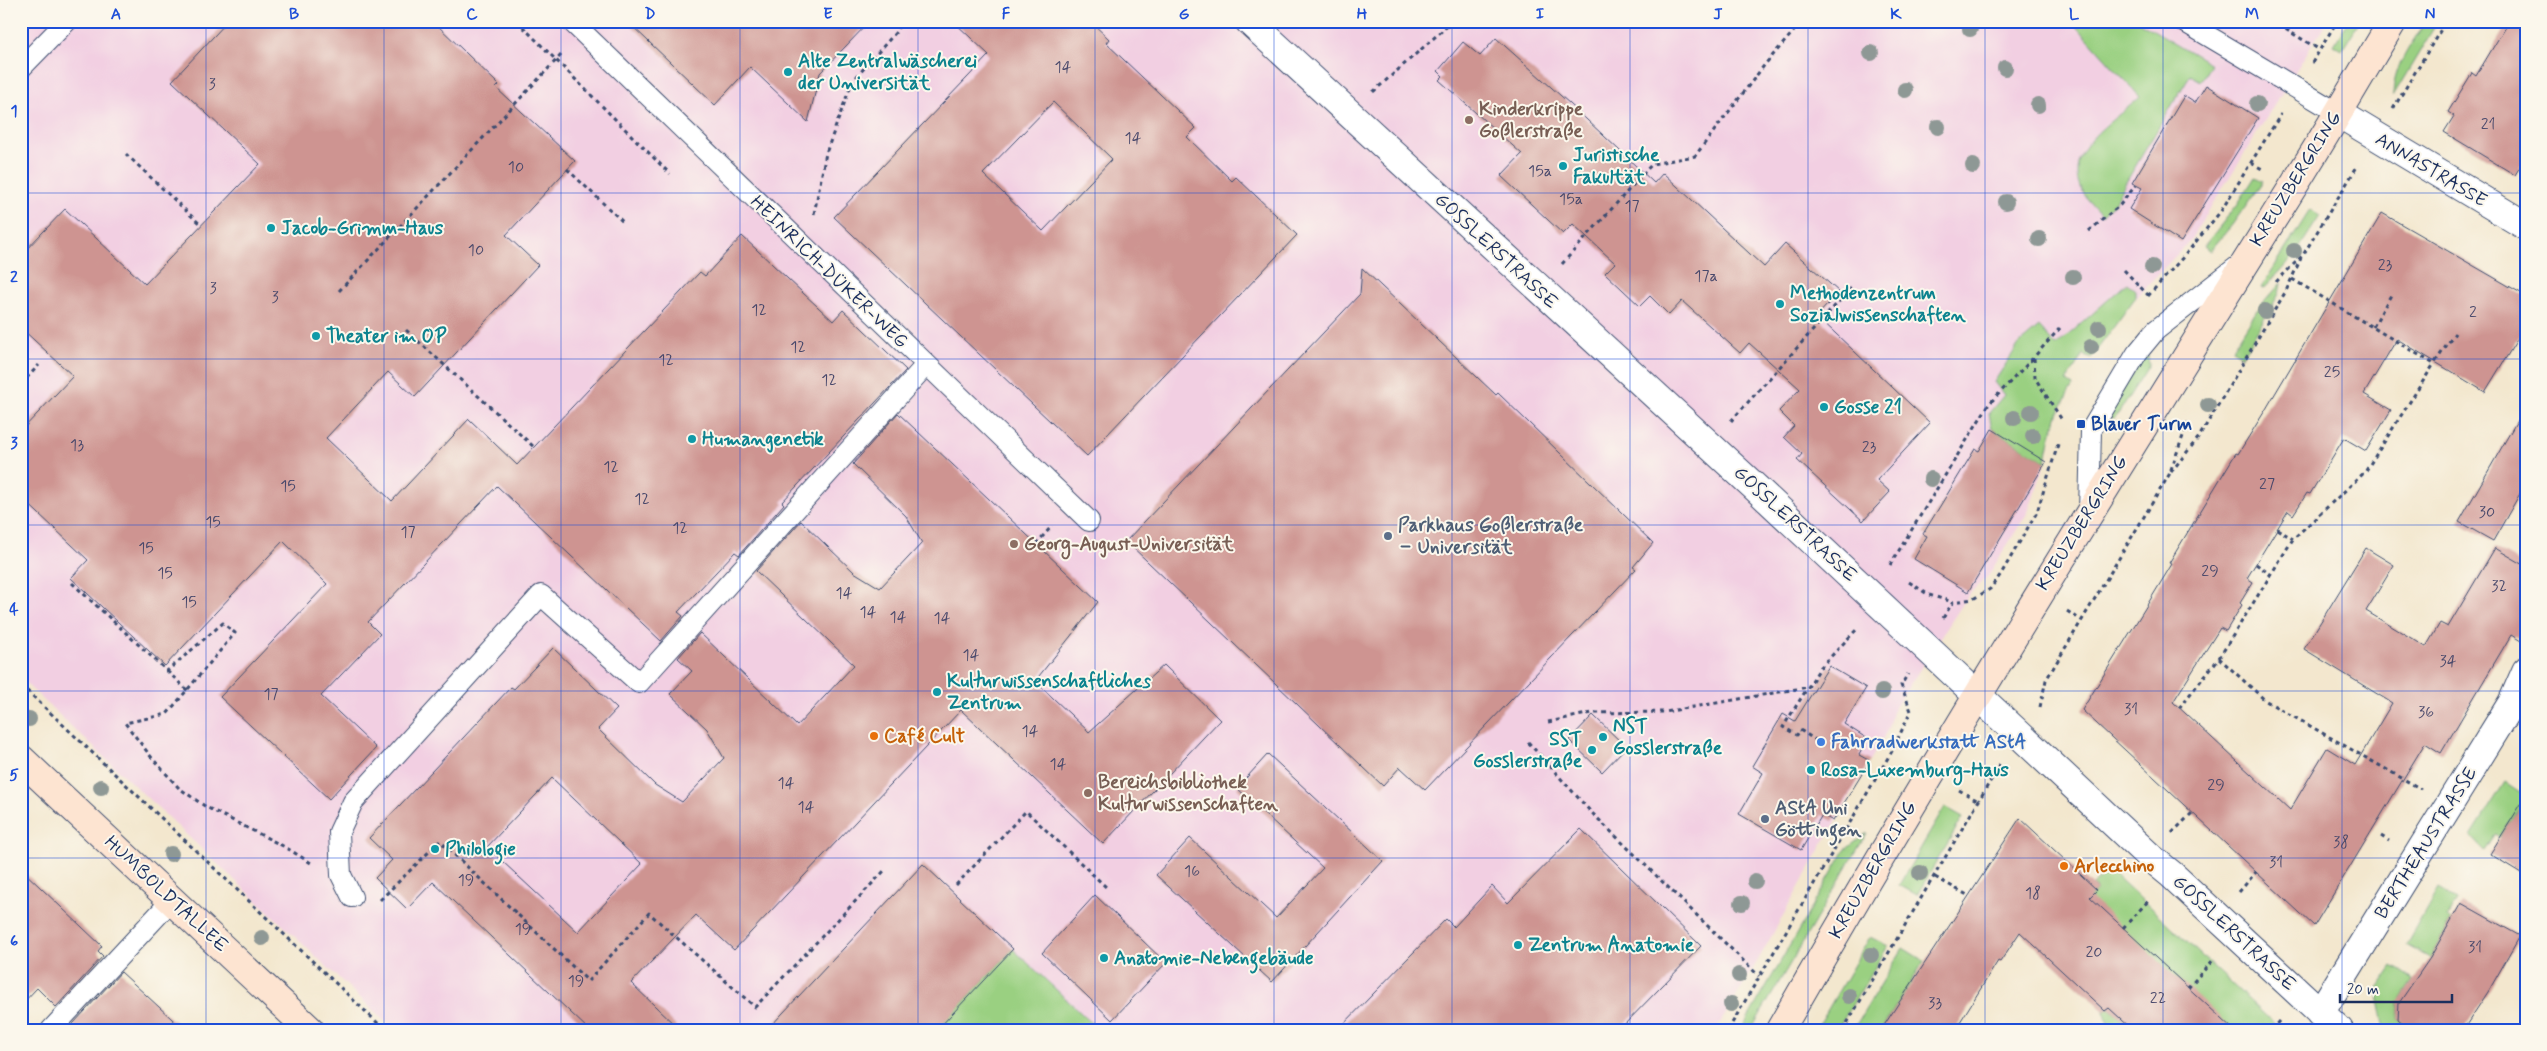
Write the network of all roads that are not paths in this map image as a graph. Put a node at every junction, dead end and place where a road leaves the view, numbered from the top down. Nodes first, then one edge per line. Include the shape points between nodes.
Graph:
1 (67, 21) edge
2 (1249, 21) edge
3 (2183, 21) edge
4 (2393, 21) edge
5 (576, 27) edge
6 (21, 68) edge
7 (2338, 113) junction
8 (2526, 226) edge
9 (2245, 260) junction
10 (926, 365) junction
11 (2089, 514) junction
12 (1088, 522) dead end
13 (2526, 671) edge
14 (1977, 696) junction
15 (21, 759) edge
16 (352, 897) dead end
17 (172, 900) junction
18 (2329, 1021) edge
19 (51, 1030) edge
20 (310, 1030) edge
21 (1780, 1030) edge

1 - 6 lane
2 - 14 street, GOSSLERSTRASSE
3 - 7 lane
4 - 7 street, KREUZBERGRING
5 - 10 lane, HEINRICH-DÜKER-WEG
7 - 8 street, ANNASTRASSE
7 - 9 street, KREUZBERGRING
9 - 11 street, KREUZBERGRING
9 - 11 lane via 2156,330 2137,353 2091,430
10 - 12 lane, HEINRICH-DÜKER-WEG
10 - 16 lane via 639,683 541,594 353,802 339,832 341,875
11 - 14 street, KREUZBERGRING
13 - 18 street, BERTHEAUSTRASSE via 2512,703 2450,805
14 - 18 street, GOSSLERSTRASSE
14 - 21 street, KREUZBERGRING
15 - 17 street, HUMBOLDTALLEE
17 - 19 lane
17 - 20 street, HUMBOLDTALLEE

